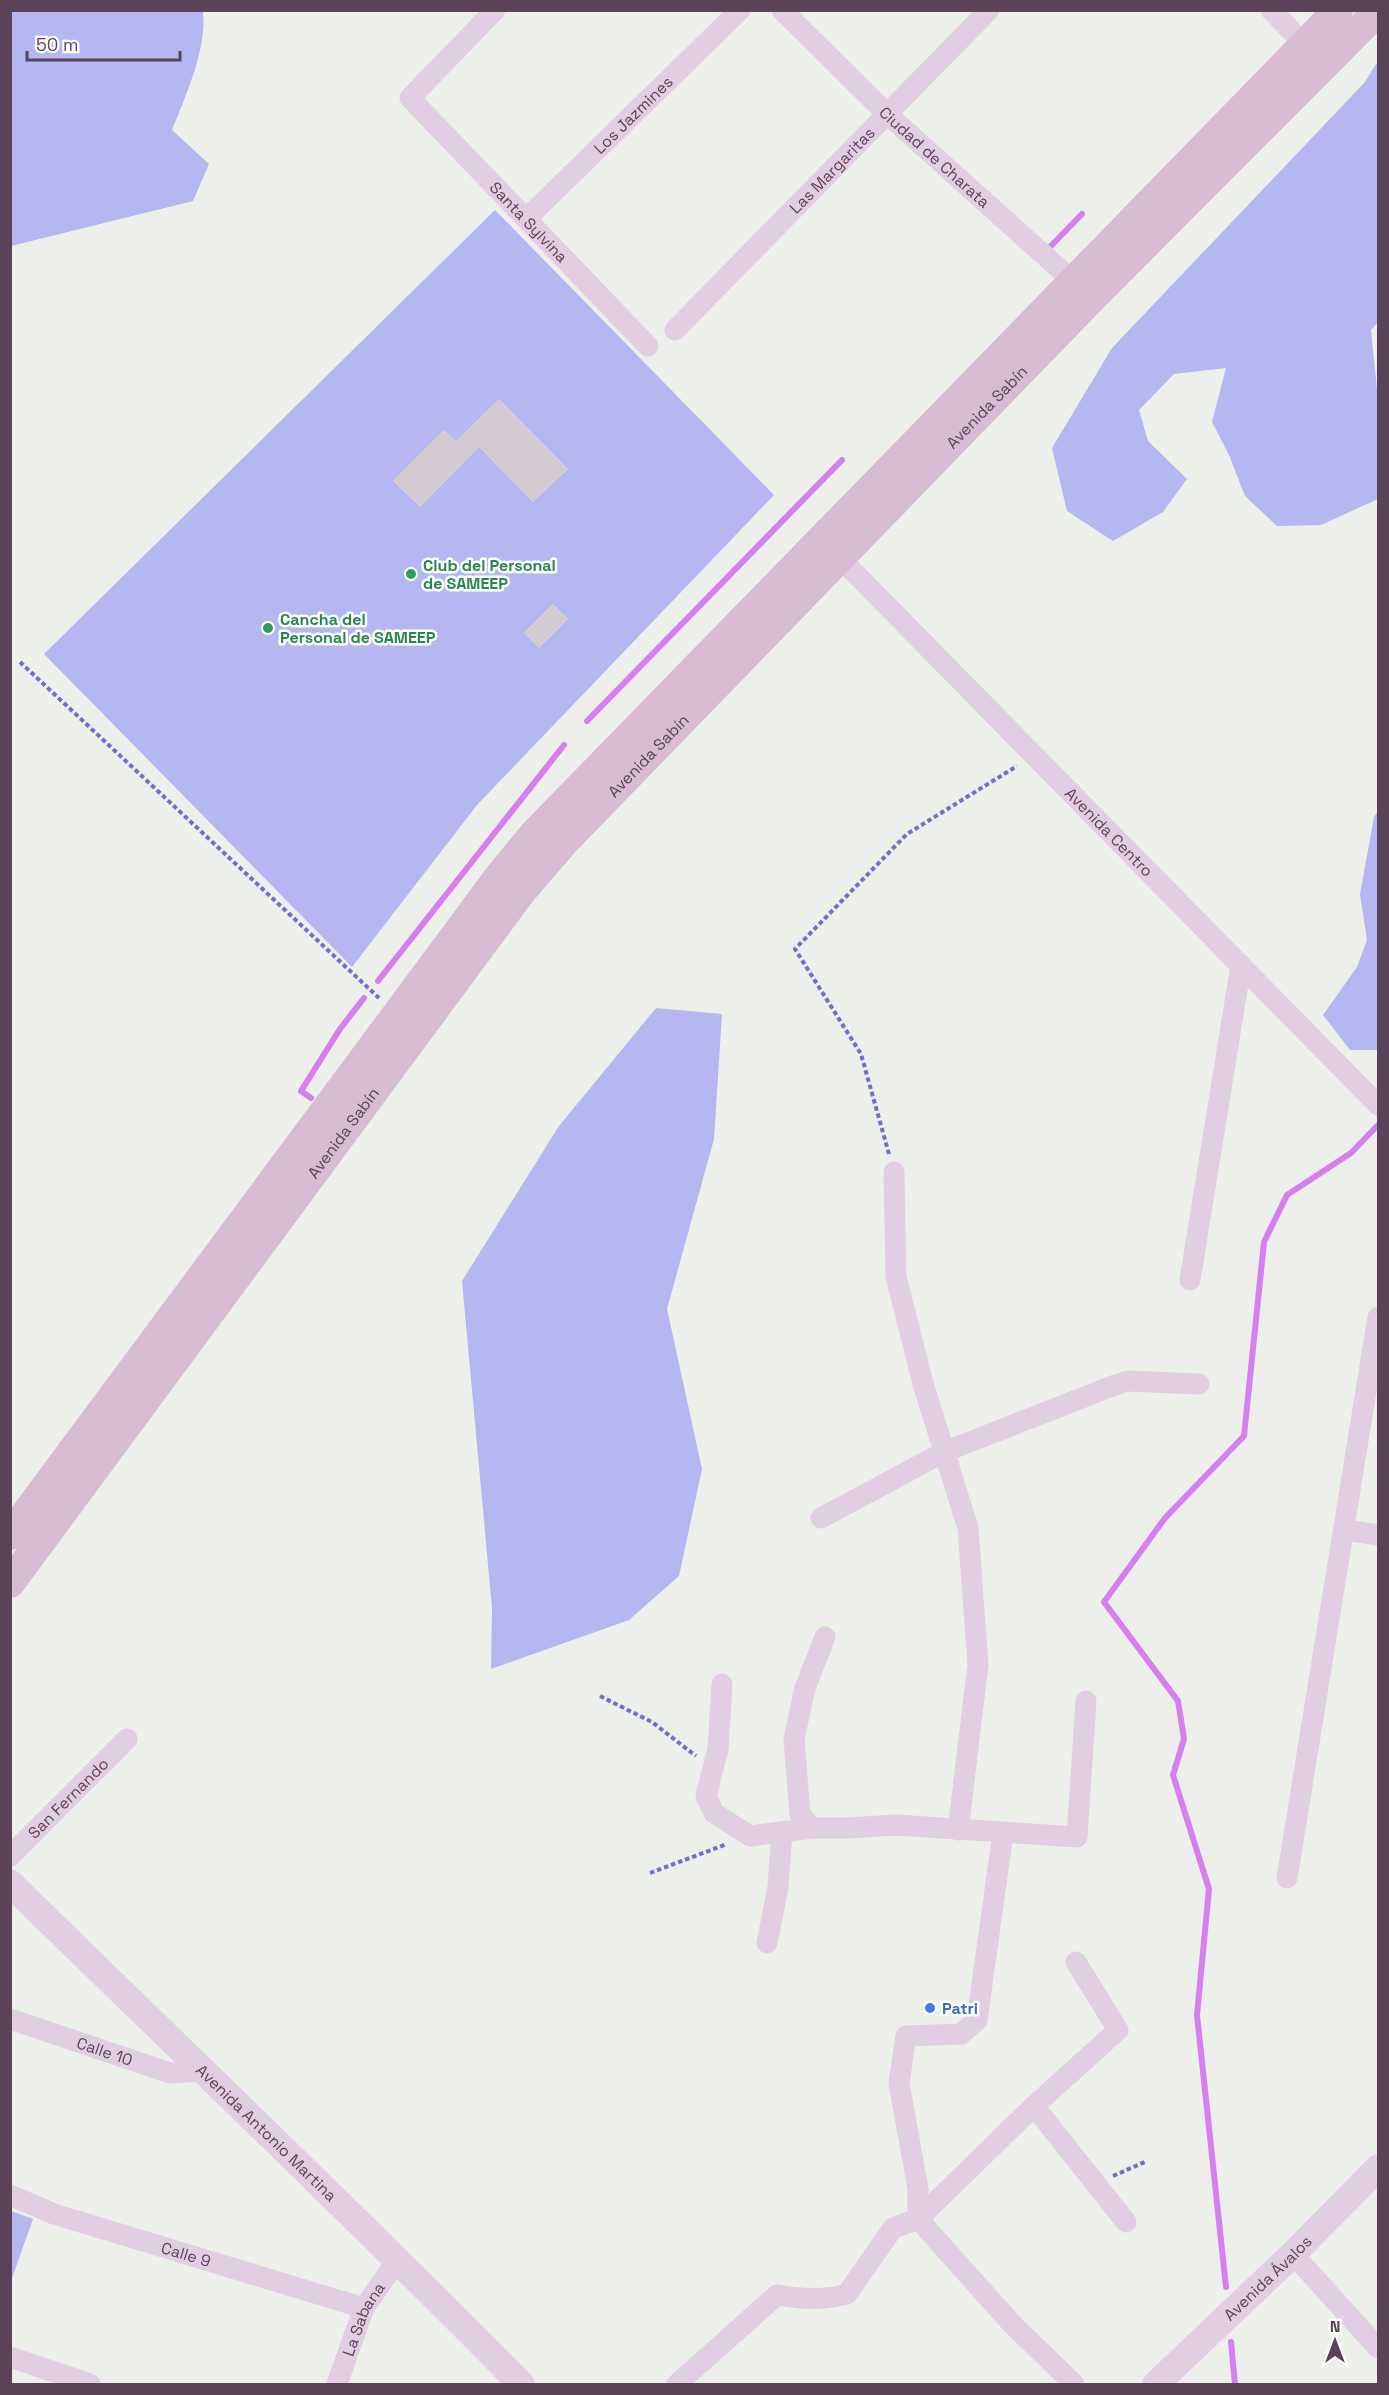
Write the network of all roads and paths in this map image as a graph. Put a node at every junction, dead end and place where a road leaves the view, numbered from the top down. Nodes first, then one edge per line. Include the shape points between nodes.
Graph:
1 (495, 10) edge
2 (740, 10) edge
3 (782, 10) edge
4 (989, 10) edge
5 (1271, 10) edge
6 (1338, 10) edge
7 (1378, 10) edge
8 (1304, 44) junction
9 (887, 114) junction
10 (527, 218) junction
11 (1083, 289) junction
12 (675, 330) dead end
13 (648, 346) dead end
14 (840, 558) junction
15 (20, 662) dead end
16 (1034, 756) junction
17 (1241, 965) junction
18 (397, 1015) junction
19 (1378, 1105) edge
20 (894, 1172) joint
21 (1190, 1280) dead end
22 (1378, 1317) edge
23 (1199, 1384) dead end
24 (944, 1452) junction
25 (821, 1518) dead end
26 (1345, 1530) junction
27 (10, 1535) edge
28 (1378, 1535) edge
29 (10, 1582) edge
30 (825, 1637) dead end
31 (722, 1683) dead end
32 (600, 1696) dead end
33 (1086, 1701) dead end
34 (127, 1739) dead end
35 (713, 1769) junction
36 (812, 1828) junction
37 (958, 1830) junction
38 (782, 1832) junction
39 (1003, 1833) junction
40 (750, 1836) junction
41 (10, 1856) edge
42 (650, 1873) dead end
43 (1287, 1878) dead end
44 (10, 1883) edge
45 (766, 1943) dead end
46 (1076, 1962) dead end
47 (10, 2019) edge
48 (201, 2071) junction
49 (1034, 2106) junction
50 (1147, 2161) dead end
51 (1378, 2168) edge
52 (1096, 2184) junction
53 (10, 2195) edge
54 (918, 2219) junction
55 (1125, 2222) dead end
56 (1293, 2254) junction
57 (398, 2259) junction
58 (364, 2308) junction
59 (1378, 2348) edge
60 (10, 2356) edge
61 (90, 2385) edge
62 (338, 2385) edge
63 (520, 2385) edge
64 (676, 2385) edge
65 (1074, 2385) edge
66 (1156, 2385) edge

1 - 10 street, Santa Sylvina via 410,98
2 - 10 street, Los Jazmines
3 - 9 street, Ciudad de Charata
4 - 9 street, Las Margaritas
5 - 8 street
6 - 8 main road, Avenida Sabín
7 - 11 main road, Avenida Sabín
8 - 11 main road, Avenida Sabín
9 - 11 street, Ciudad de Charata
9 - 12 street, Las Margaritas
10 - 13 street, Santa Sylvina
11 - 14 main road, Avenida Sabín
11 - 18 main road, Avenida Sabín via 534,834
14 - 16 street, Avenida Centro
14 - 29 main road, Avenida Sabín via 573,833 521,892
15 - 18 path
16 - 17 street, Avenida Centro
16 - 20 path via 907,834 795,949 861,1054
17 - 19 street, Avenida Centro
17 - 21 street
18 - 27 main road, Avenida Sabín
20 - 24 street via 896,1277
22 - 26 street
23 - 24 street via 1128,1381
24 - 25 street
24 - 37 street via 968,1528 978,1665
26 - 28 street
26 - 43 street
30 - 36 street via 805,1688 794,1739 800,1814
31 - 35 street
32 - 35 path via 652,1722
33 - 39 street via 1077,1838
34 - 41 street, San Fernando
35 - 40 street via 706,1796 714,1813
36 - 37 street via 896,1825
36 - 38 street
37 - 39 street
38 - 40 street
38 - 45 street via 778,1887
39 - 54 street via 976,2020 961,2034 906,2036 899,2083 918,2189
40 - 42 path
44 - 48 street, Avenida Antonio Martina
46 - 49 street via 1118,2030
47 - 48 street, Calle 10 via 170,2073
48 - 57 street, Avenida Antonio Martina
49 - 52 street
49 - 54 street
50 - 52 path
51 - 56 street, Avenida Ávalos
52 - 55 street
53 - 58 street, Calle 9 via 54,2214
54 - 64 street via 893,2228 847,2294 808,2300 777,2295
54 - 65 street via 1013,2325
56 - 59 street
56 - 66 street, Avenida Ávalos
57 - 58 street, La Sabana
57 - 63 street, Avenida Antonio Martina
58 - 62 street, La Sabana
60 - 61 street

